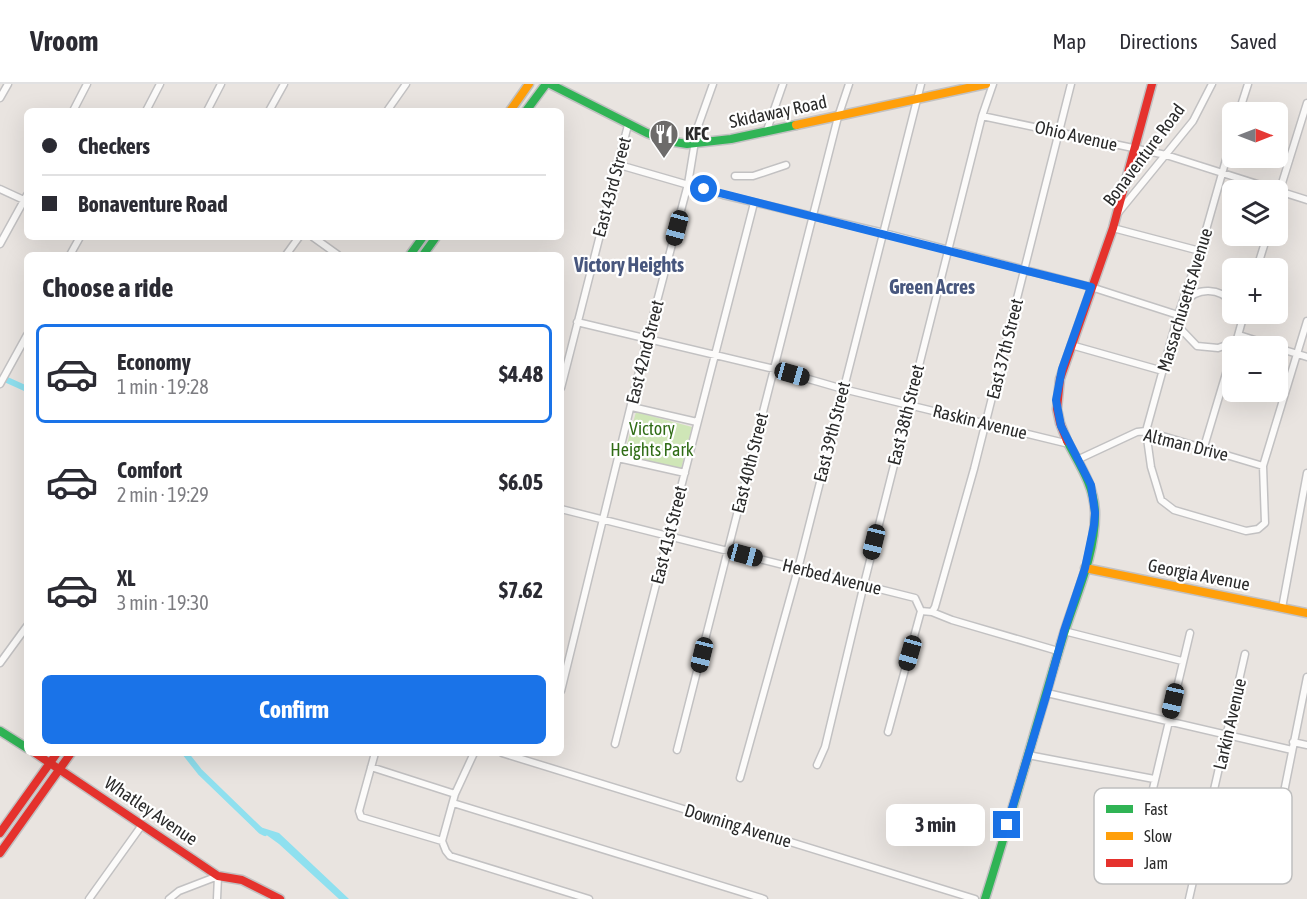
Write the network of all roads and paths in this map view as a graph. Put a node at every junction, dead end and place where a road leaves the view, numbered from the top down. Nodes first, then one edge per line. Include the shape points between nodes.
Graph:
1 (8, 84) edge
2 (87, 84) edge
3 (160, 84) edge
4 (221, 84) edge
5 (284, 84) edge
6 (406, 84) edge
7 (529, 84) edge
8 (548, 84) edge
9 (713, 84) edge
10 (783, 84) edge
11 (849, 84) edge
12 (921, 84) edge
13 (986, 84) edge
14 (993, 84) edge
15 (1071, 84) edge
16 (1152, 84) edge
17 (1212, 84) edge
18 (1248, 84) edge
19 (0, 98) edge
20 (915, 100) junction
21 (1242, 102) edge
22 (1307, 103) edge
23 (75, 108) edge
24 (148, 108) edge
25 (209, 108) edge
26 (271, 108) edge
27 (389, 108) edge
28 (512, 108) edge
29 (528, 108) edge
30 (982, 116) junction
31 (838, 117) junction
32 (628, 125) junction
33 (767, 130) junction
34 (1059, 132) junction
35 (696, 144) junction
36 (1133, 149) junction
37 (1166, 155) junction
38 (616, 164) junction
39 (786, 165) dead end
40 (1223, 168) edge
41 (1222, 172) junction
42 (735, 176) dead end
43 (1244, 180) edge
44 (1283, 180) edge
45 (688, 184) junction
46 (0, 189) edge
47 (1288, 195) edge
48 (24, 198) edge
49 (1307, 200) edge
50 (24, 202) edge
51 (754, 203) junction
52 (1116, 215) junction
53 (813, 216) junction
54 (1113, 228) junction
55 (884, 233) junction
56 (317, 240) edge
57 (0, 244) edge
58 (948, 251) junction
59 (1200, 251) junction
60 (334, 252) edge
61 (1025, 271) junction
62 (1091, 287) junction
63 (1222, 293) edge
64 (1183, 305) junction
65 (1178, 315) junction
66 (1307, 321) edge
67 (577, 322) junction
68 (1176, 324) junction
69 (647, 339) junction
70 (24, 340) edge
71 (1071, 345) junction
72 (1222, 347) edge
73 (1288, 351) edge
74 (1298, 354) junction
75 (715, 356) junction
76 (1307, 357) edge
77 (774, 369) junction
78 (1163, 371) junction
79 (564, 376) edge
80 (0, 384) edge
81 (1222, 387) edge
82 (843, 389) junction
83 (909, 404) junction
84 (632, 407) junction
85 (697, 422) junction
86 (986, 423) junction
87 (1146, 431) junction
88 (1069, 444) junction
89 (1204, 447) junction
90 (618, 458) junction
91 (1079, 459) junction
92 (1263, 466) junction
93 (685, 473) junction
94 (1307, 473) edge
95 (564, 510) edge
96 (604, 518) junction
97 (669, 535) junction
98 (728, 551) junction
99 (1085, 568) junction
100 (798, 569) junction
101 (864, 584) junction
102 (1282, 608) junction
103 (921, 611) junction
104 (932, 612) junction
105 (1307, 613) edge
106 (24, 630) edge
107 (1064, 631) junction
108 (1190, 633) dead end
109 (1058, 651) junction
110 (1245, 654) dead end
111 (1182, 661) junction
112 (0, 663) edge
113 (1307, 677) edge
114 (564, 679) edge
115 (1047, 693) junction
116 (1168, 720) junction
117 (0, 731) edge
118 (888, 732) dead end
119 (1227, 735) junction
120 (1293, 742) junction
121 (615, 744) dead end
122 (1307, 745) edge
123 (24, 746) edge
124 (677, 750) dead end
125 (1292, 750) junction
126 (1028, 755) junction
127 (40, 756) edge
128 (55, 756) edge
129 (69, 756) edge
130 (374, 756) edge
131 (473, 756) edge
132 (512, 756) edge
133 (50, 763) junction
134 (817, 765) dead end
135 (371, 767) junction
136 (60, 769) junction
137 (740, 778) dead end
138 (1154, 780) junction
139 (1152, 788) edge
140 (1215, 788) edge
141 (1285, 788) edge
142 (455, 794) junction
143 (453, 803) junction
144 (142, 825) junction
145 (0, 833) edge
146 (442, 841) junction
147 (0, 853) edge
148 (218, 876) junction
149 (1193, 884) edge
150 (89, 899) edge
151 (169, 899) edge
152 (217, 899) edge
153 (279, 899) edge
154 (589, 899) edge
155 (764, 899) edge
156 (975, 899) edge
157 (985, 899) edge
158 (1189, 899) edge

1 - 19 street
2 - 23 street
3 - 24 street
4 - 25 street
5 - 26 street
6 - 27 street
7 - 28 street
8 - 29 street
8 - 32 street, Skidaway Road
9 - 35 street, East 42nd Street via 697,129
10 - 33 street
11 - 31 street, East 40th Street
12 - 20 street, East 39th Street
13 - 20 street, Skidaway Road
14 - 30 street, East 38th Street
15 - 34 street, East 37th Street
16 - 36 street
17 - 37 street, Bonaventure Road via 1193,121
18 - 21 street
20 - 31 street, Skidaway Road
20 - 55 street, East 39th Street
22 - 44 street
30 - 34 street, Ohio Avenue
30 - 58 street, East 38th Street
31 - 33 street, Skidaway Road
31 - 53 street, East 40th Street
32 - 35 street, Skidaway Road via 668,141
32 - 38 street, East 43rd Street
33 - 35 street, Skidaway Road
34 - 36 street, Ohio Avenue
34 - 61 street, East 37th Street
35 - 45 street, East 42nd Street
36 - 37 street, Ohio Avenue
36 - 52 street
37 - 41 street, Ohio Avenue
37 - 52 street, Bonaventure Road
38 - 45 street
38 - 67 street, East 43rd Street
39 - 42 street via 753,176
40 - 41 street, Massachusetts Avenue
41 - 43 street, Ohio Avenue
41 - 59 street, Massachusetts Avenue
45 - 51 street
45 - 69 street, East 42nd Street
46 - 48 street
47 - 49 street, Ohio Avenue
50 - 57 street
51 - 53 street
51 - 75 street, East 41st Street
52 - 54 street, Bonaventure Road
53 - 55 street
53 - 77 street, East 40th Street
54 - 59 street
54 - 62 street, Bonaventure Road
55 - 58 street
55 - 82 street, East 39th Street
56 - 60 street
58 - 61 street
58 - 83 street, East 38th Street
59 - 64 street, Massachusetts Avenue
61 - 62 street
61 - 86 street, East 37th Street
62 - 65 street
62 - 71 street, Bonaventure Road
63 - 64 street via 1214,290 1199,293
64 - 65 street, Massachusetts Avenue
65 - 68 street, Massachusetts Avenue
66 - 74 street
67 - 69 street, Raskin Avenue
67 - 79 street, East 43rd Street
68 - 72 street via 1197,346
68 - 78 street, Massachusetts Avenue
69 - 75 street, Raskin Avenue
69 - 84 street, East 42nd Street
70 - 80 street
71 - 78 street
71 - 88 street, Bonaventure Road via 1056,400
73 - 74 street
74 - 76 street
74 - 92 street
75 - 77 street, Raskin Avenue
75 - 85 street, East 41st Street
77 - 82 street, Raskin Avenue
77 - 98 street, East 40th Street
78 - 87 street, Massachusetts Avenue
81 - 89 street
82 - 83 street, Raskin Avenue
82 - 100 street, East 39th Street
83 - 86 street, Raskin Avenue
83 - 101 street, East 38th Street
84 - 85 street
84 - 90 street, East 42nd Street
85 - 93 street, East 41st Street
86 - 88 street, Raskin Avenue
86 - 104 street, East 37th Street
87 - 89 street, Altman Drive
87 - 91 street, Altman Drive
87 - 92 street via 1150,467 1161,500 1190,515 1245,531 1258,529 1265,523
88 - 91 street, Bonaventure Road
89 - 92 street, Altman Drive
90 - 93 street
90 - 96 street, East 42nd Street
91 - 99 street, Bonaventure Road via 1091,485 1095,513
93 - 97 street, East 41st Street
94 - 102 street
95 - 96 street, Herbed Avenue
96 - 97 street, Herbed Avenue
96 - 114 street, East 42nd Street
97 - 98 street, Herbed Avenue
97 - 121 street, East 41st Street
98 - 100 street, Herbed Avenue
98 - 124 street, East 40th Street
99 - 102 street, Georgia Avenue
99 - 107 street, Bonaventure Road
100 - 101 street, Herbed Avenue
100 - 137 street, East 39th Street
101 - 103 street, Herbed Avenue via 915,598
101 - 134 street, East 38th Street via 825,747
102 - 105 street, Georgia Avenue
103 - 104 street
103 - 118 street
104 - 109 street
106 - 112 street
107 - 109 street, Bonaventure Road
107 - 111 street
108 - 111 street
109 - 115 street, Bonaventure Road
110 - 119 street, Larkin Avenue
111 - 116 street
113 - 120 street
115 - 116 street
115 - 126 street, Bonaventure Road
116 - 119 street
116 - 138 street
117 - 123 street
119 - 125 street
119 - 140 street, Larkin Avenue
120 - 122 street
120 - 125 street
125 - 141 street
126 - 138 street
126 - 157 street, Bonaventure Road
127 - 133 street, Whatley Avenue
128 - 133 street
129 - 136 street
130 - 135 street
131 - 142 street
132 - 156 street, Downing Avenue
133 - 136 street, Whatley Avenue
133 - 145 street
135 - 142 street
135 - 146 street via 359,811 361,817
136 - 144 street, Whatley Avenue
136 - 147 street
138 - 139 street
142 - 143 street
143 - 146 street
143 - 155 street
144 - 148 street, Whatley Avenue
144 - 150 street
146 - 154 street via 450,856
148 - 151 street via 200,881
148 - 152 street
148 - 153 street via 242,880
149 - 158 street, Larkin Avenue

